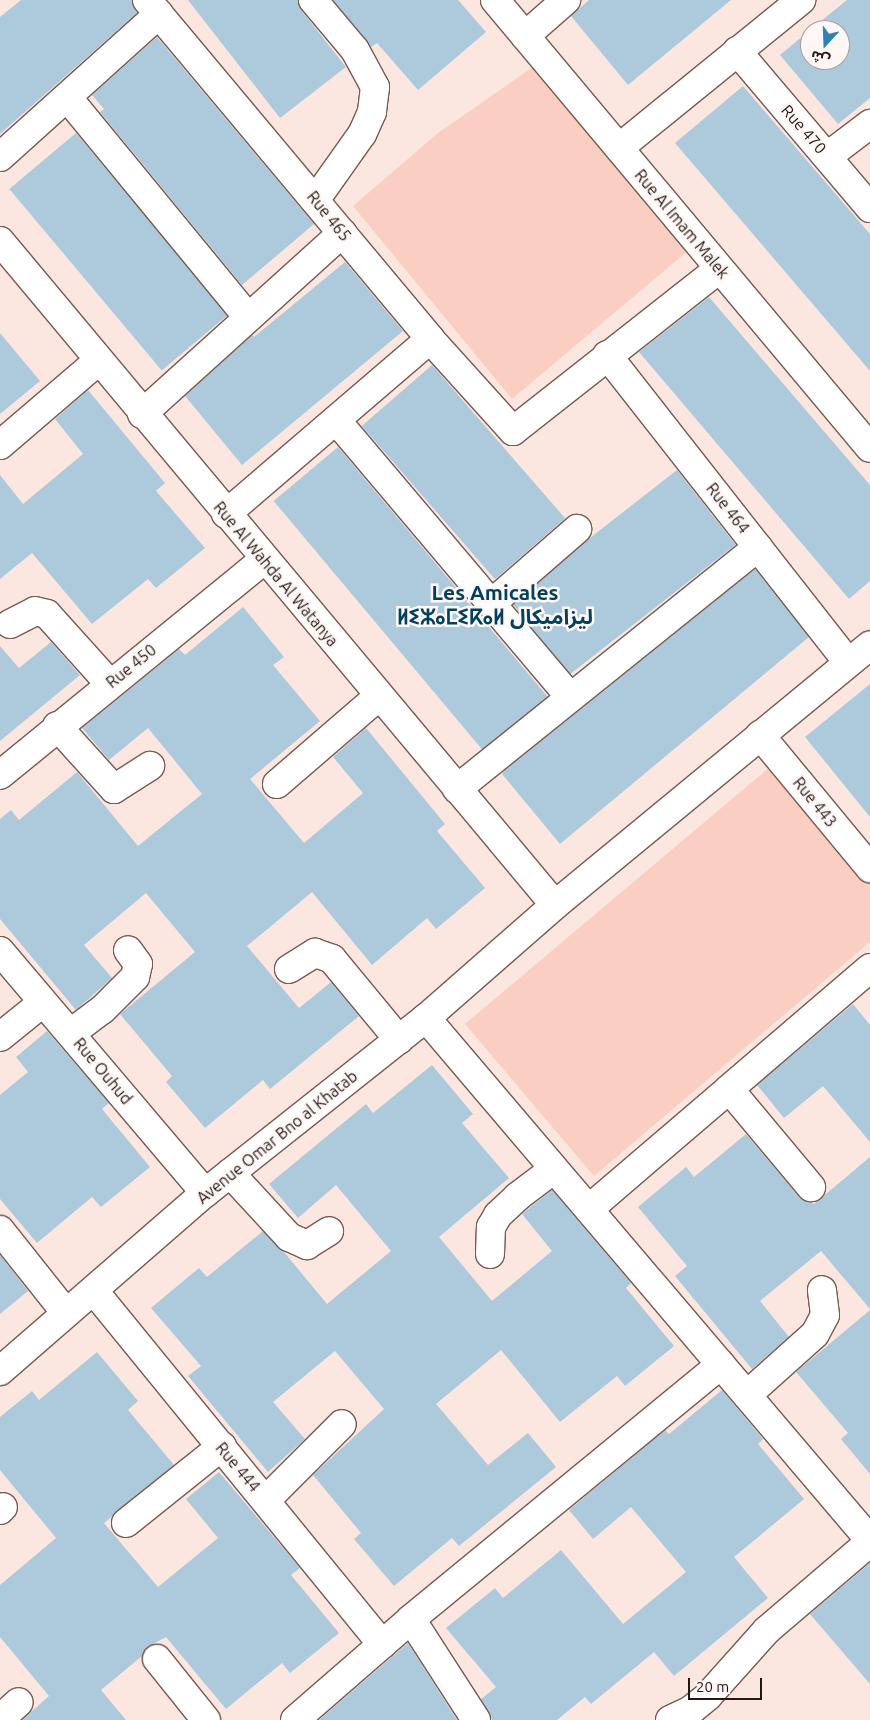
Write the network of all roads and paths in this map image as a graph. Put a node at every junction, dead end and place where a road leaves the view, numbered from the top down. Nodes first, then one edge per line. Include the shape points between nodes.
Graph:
1 (313, 0) edge
2 (495, 0) edge
3 (566, 0) edge
4 (800, 0) edge
5 (153, 7) edge
6 (525, 36) junction
7 (737, 51) junction
8 (67, 97) junction
9 (870, 124) edge
10 (619, 148) junction
11 (828, 156) junction
12 (0, 158) edge
13 (316, 199) junction
14 (870, 208) edge
15 (342, 233) junction
16 (0, 241) edge
17 (720, 269) junction
18 (248, 317) junction
19 (430, 339) junction
20 (607, 355) junction
21 (98, 361) junction
22 (142, 414) junction
23 (336, 420) junction
24 (868, 441) edge
25 (0, 445) edge
26 (226, 514) junction
27 (577, 529) dead end
28 (758, 547) junction
29 (264, 560) junction
30 (492, 603) junction
31 (10, 624) dead end
32 (870, 644) edge
33 (848, 662) junction
34 (109, 683) junction
35 (379, 696) junction
36 (570, 697) junction
37 (57, 726) junction
38 (760, 735) junction
39 (150, 766) dead end
40 (0, 775) edge
41 (277, 784) dead end
42 (458, 789) junction
43 (870, 868) edge
44 (555, 905) junction
45 (128, 950) dead end
46 (0, 951) edge
47 (870, 968) edge
48 (289, 969) dead end
49 (42, 1003) junction
50 (426, 1018) junction
51 (71, 1033) junction
52 (0, 1037) edge
53 (398, 1040) junction
54 (729, 1089) junction
55 (554, 1169) junction
56 (230, 1173) junction
57 (811, 1187) dead end
58 (205, 1193) junction
59 (588, 1209) junction
60 (0, 1230) edge
61 (328, 1231) dead end
62 (490, 1254) dead end
63 (822, 1290) dead end
64 (94, 1291) junction
65 (66, 1313) junction
66 (720, 1364) junction
67 (0, 1371) edge
68 (747, 1395) junction
69 (342, 1424) dead end
70 (222, 1446) junction
71 (266, 1500) junction
72 (126, 1523) dead end
73 (870, 1541) edge
74 (411, 1619) junction
75 (382, 1644) junction
76 (156, 1660) dead end
77 (206, 1720) edge
78 (295, 1720) edge
79 (476, 1720) edge
80 (670, 1720) edge

1 - 13 street via 355,50 375,87 372,112 362,134
2 - 6 street, Rue Al Imam Malek
3 - 6 street
4 - 7 street
5 - 8 street
5 - 13 street, Rue 465
6 - 10 street, Rue Al Imam Malek
7 - 10 street
7 - 11 street, Rue 470
8 - 12 street
8 - 18 street
9 - 11 street
10 - 17 street, Rue Al Imam Malek
11 - 14 street, Rue 470
13 - 15 street, Rue 465
15 - 18 street
15 - 19 street, Rue 465
16 - 21 street, Rue Al Wahda Al Watanya
17 - 20 street
17 - 24 street, Rue Al Imam Malek
18 - 22 street
19 - 20 street, Rue 465 via 512,431
19 - 23 street
20 - 28 street, Rue 464
21 - 22 street, Rue Al Wahda Al Watanya
21 - 25 street
22 - 26 street, Rue Al Wahda Al Watanya
23 - 26 street
23 - 30 street
26 - 29 street, Rue Al Wahda Al Watanya
27 - 30 street
28 - 33 street, Rue 464
28 - 36 street
29 - 34 street, Rue 450
29 - 35 street, Rue Al Wahda Al Watanya
30 - 36 street
31 - 34 street via 35,611 48,614
32 - 33 street, Avenue Omar Bno al Khatab
33 - 38 street, Avenue Omar Bno al Khatab
34 - 37 street, Rue 450
35 - 41 street
35 - 42 street, Rue Al Wahda Al Watanya
36 - 42 street
37 - 39 street via 114,789
37 - 40 street, Rue 450
38 - 43 street, Rue 443
38 - 44 street, Avenue Omar Bno al Khatab
42 - 44 street, Rue Al Wahda Al Watanya
44 - 50 street, Avenue Omar Bno al Khatab
45 - 51 street via 138,964 134,978 102,1010
46 - 49 street, Rue Ouhud
47 - 54 street
48 - 53 street via 315,953 332,959
49 - 51 street, Rue Ouhud
49 - 52 street
50 - 53 street, Avenue Omar Bno al Khatab
50 - 55 street
51 - 58 street, Rue Ouhud
53 - 56 street, Avenue Omar Bno al Khatab
54 - 57 street
54 - 59 street
55 - 59 street
55 - 62 street via 517,1196 498,1215 491,1228
56 - 58 street, Avenue Omar Bno al Khatab
56 - 61 street via 289,1237 307,1245
58 - 64 street, Avenue Omar Bno al Khatab
59 - 66 street
60 - 65 street
63 - 68 street via 825,1315 815,1334
64 - 65 street, Avenue Omar Bno al Khatab
64 - 70 street, Rue 444
65 - 67 street, Avenue Omar Bno al Khatab
66 - 68 street
66 - 74 street
68 - 73 street
69 - 71 street
70 - 71 street, Rue 444
70 - 72 street
71 - 75 street, Rue 444
73 - 80 street via 767,1630 708,1696 691,1710
74 - 75 street
74 - 79 street
75 - 78 street
76 - 77 street

